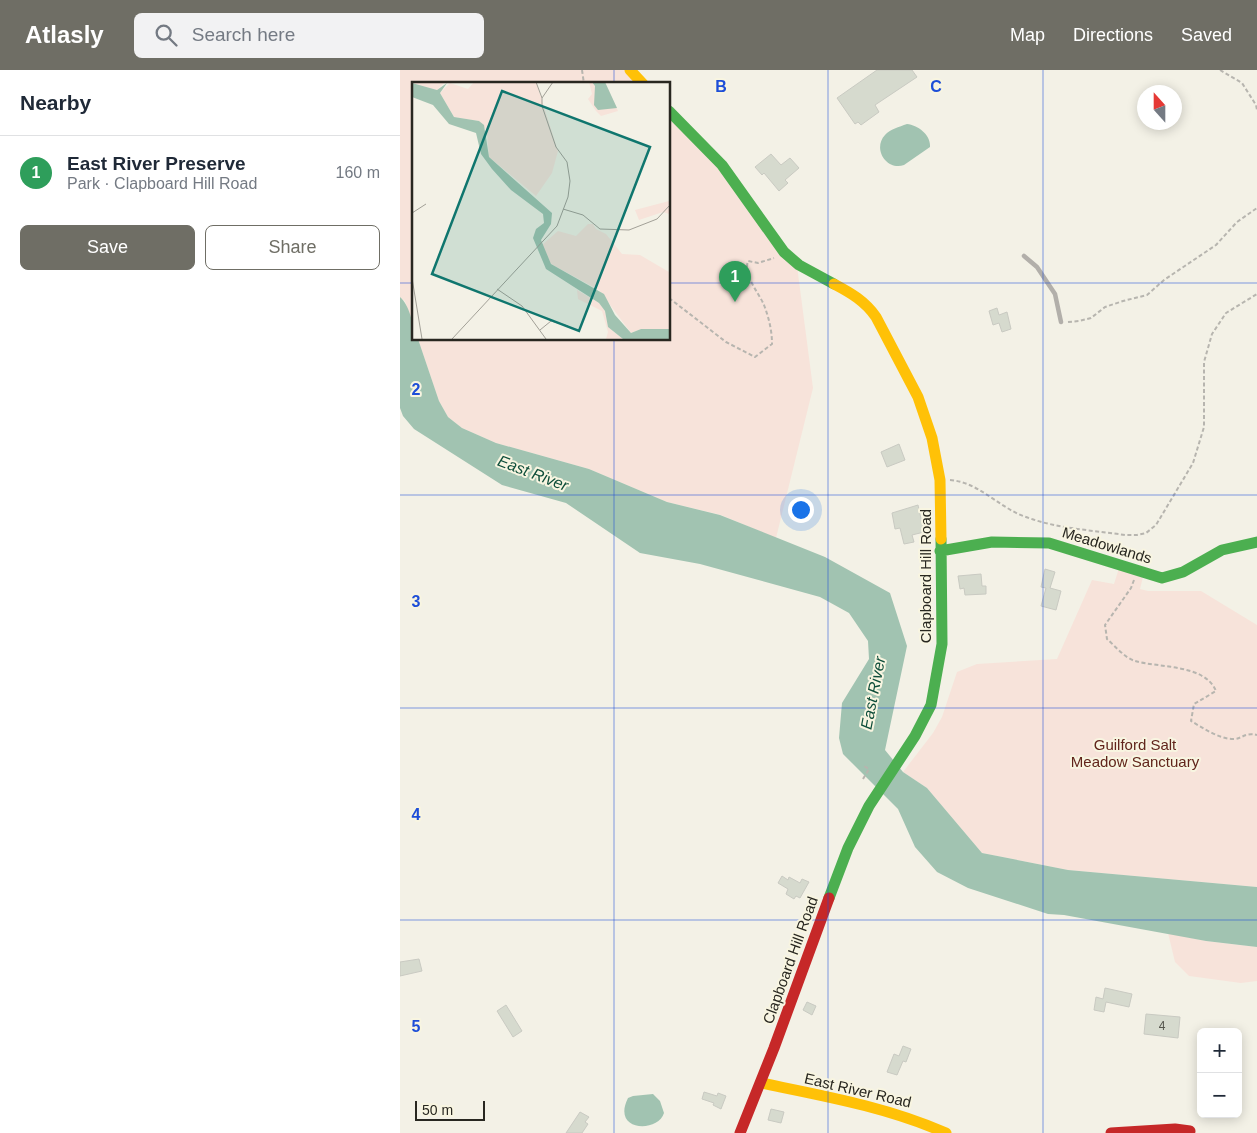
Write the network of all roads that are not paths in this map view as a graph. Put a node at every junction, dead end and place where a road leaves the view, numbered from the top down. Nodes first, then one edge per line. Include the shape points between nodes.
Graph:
1 (630, 70) edge
2 (641, 82) edge
3 (670, 112) edge
4 (1024, 256) dead end
5 (1061, 322) road end
6 (1257, 542) edge
7 (940, 551) junction
8 (761, 1083) junction
9 (1190, 1132) dead end
10 (740, 1133) edge
11 (946, 1133) edge
12 (1111, 1133) edge

1 - 2 street
3 - 7 street, Clapboard Hill Road via 722,165 784,252 799,265 853,294 876,317 918,397 932,438 940,480
4 - 5 lane via 1037,267 1055,294
6 - 7 street, Meadowlands via 1229,547 1212,554 1187,572 1162,578 1049,543 992,542
7 - 8 street, Clapboard Hill Road via 942,644 931,705 915,736 874,798 848,848
8 - 10 street, Clapboard Hill Road
8 - 11 street, East River Road via 895,1112
9 - 12 street via 1175,1129

